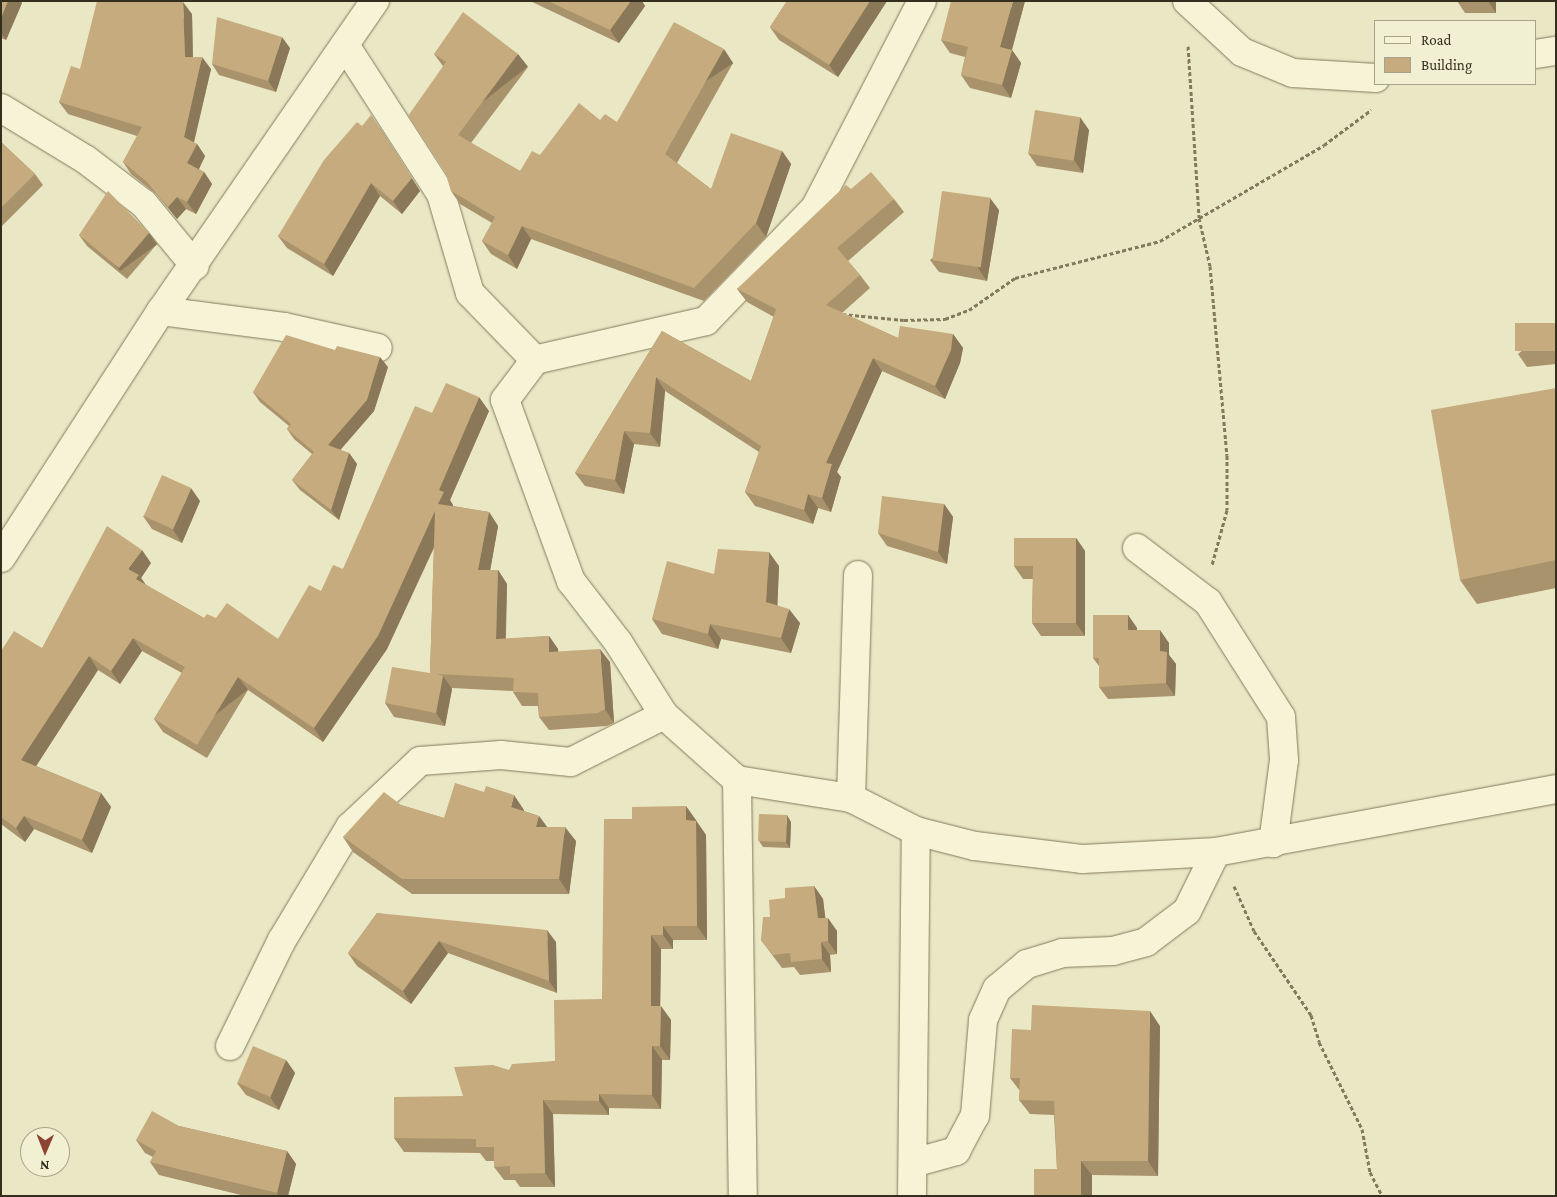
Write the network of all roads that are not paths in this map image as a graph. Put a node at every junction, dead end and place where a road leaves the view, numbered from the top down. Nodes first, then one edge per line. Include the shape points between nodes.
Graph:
1 (375, 1) edge
2 (922, 1) edge
3 (1187, 1) edge
4 (345, 45) junction
5 (1556, 51) edge
6 (1537, 54) edge
7 (1374, 78) edge
8 (1, 108) edge
9 (195, 266) junction
10 (161, 311) junction
11 (378, 348) dead end
12 (534, 360) junction
13 (1137, 548) dead end
14 (1, 558) edge
15 (858, 575) dead end
16 (664, 715) junction
17 (737, 780) junction
18 (1556, 789) edge
19 (851, 798) junction
20 (916, 831) junction
21 (1273, 843) junction
22 (1216, 852) junction
23 (230, 1046) dead end
24 (913, 1163) junction
25 (744, 1196) edge
26 (912, 1196) edge

1 - 4 street
2 - 12 street via 815,208 706,321
3 - 7 street via 1242,52 1293,72
4 - 9 street
4 - 12 street via 441,194 470,293
5 - 6 street
8 - 9 street via 86,159 144,204
9 - 10 street
10 - 11 street via 284,327
10 - 14 street
12 - 16 street via 505,400 550,527 571,581 618,642
13 - 21 street via 1208,602 1281,717 1284,760
15 - 19 street
16 - 17 street
16 - 23 street via 571,762 501,755 420,761 350,827 282,940
17 - 19 street
17 - 25 street
18 - 21 street
19 - 20 street
20 - 22 street via 975,846 1083,860
20 - 24 street
21 - 22 street
22 - 24 street via 1187,911 1146,942 1113,950 1062,953 1027,964 997,988 983,1020 975,1116 956,1151
24 - 26 street

